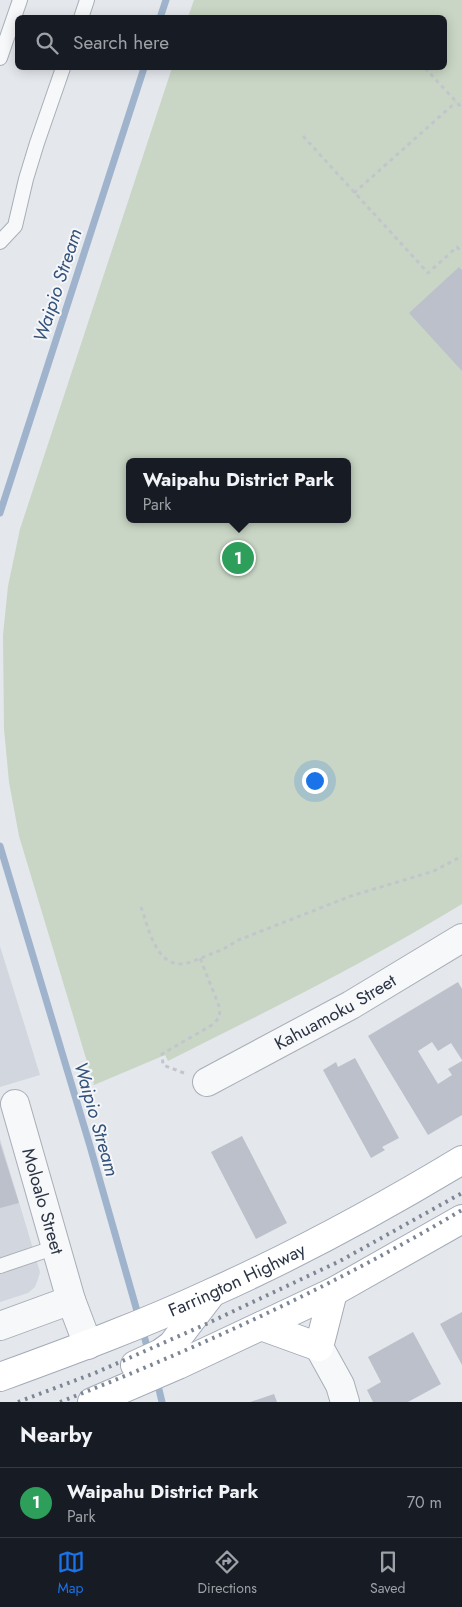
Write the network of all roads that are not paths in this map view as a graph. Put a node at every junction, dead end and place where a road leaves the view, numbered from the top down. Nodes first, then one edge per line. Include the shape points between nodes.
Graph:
1 (20, 0) edge
2 (87, 0) edge
3 (82, 15) edge
4 (0, 58) edge
5 (62, 70) edge
6 (0, 242) edge
7 (462, 938) edge
8 (207, 1082) road end
9 (14, 1104) dead end
10 (462, 1160) edge
11 (462, 1219) edge
12 (56, 1247) junction
13 (0, 1266) edge
14 (333, 1292) junction
15 (212, 1293) junction
16 (71, 1300) junction
17 (0, 1326) edge
18 (261, 1326) junction
19 (88, 1345) junction
20 (320, 1348) junction
21 (175, 1355) junction
22 (0, 1377) edge
23 (97, 1401) edge
24 (345, 1402) edge

1 - 4 lane
2 - 3 lane
5 - 6 lane via 26,179 15,226
7 - 8 street, Kahuamoku Street via 351,1005
9 - 12 street, Moloalo Street
10 - 15 main road, Farrington Highway via 391,1203
11 - 14 main road
12 - 13 lane
12 - 16 street, Moloalo Street
14 - 18 main road
14 - 20 main road
15 - 19 main road, Farrington Highway
15 - 21 main road
16 - 17 street
16 - 19 street, Moloalo Street
18 - 20 main road
18 - 21 main road
19 - 22 main road, Farrington Highway
20 - 24 street via 340,1385
21 - 23 main road via 131,1376

